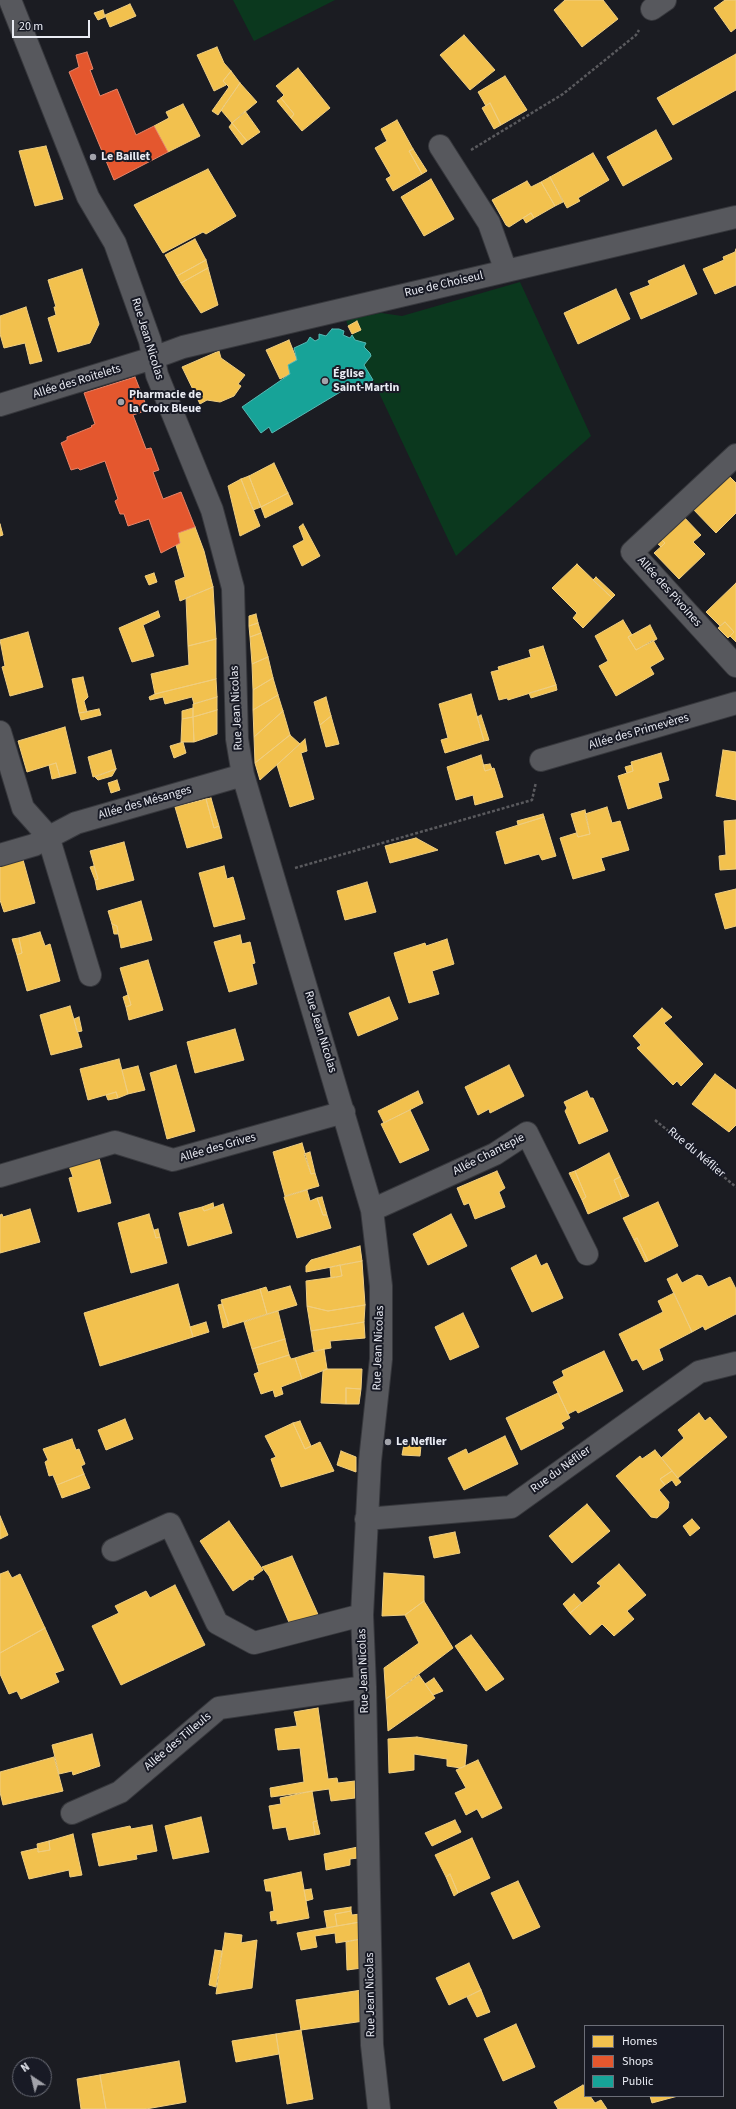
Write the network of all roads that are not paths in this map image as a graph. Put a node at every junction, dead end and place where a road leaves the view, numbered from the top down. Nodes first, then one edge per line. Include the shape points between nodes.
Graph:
1 (10, 0) edge
2 (445, 154) road end
3 (736, 217) edge
4 (506, 271) junction
5 (153, 358) junction
6 (0, 405) edge
7 (736, 455) edge
8 (736, 666) edge
9 (736, 703) edge
10 (0, 732) edge
11 (541, 760) road end
12 (243, 775) junction
13 (48, 836) junction
14 (0, 855) edge
15 (90, 975) dead end
16 (344, 1112) junction
17 (0, 1176) edge
18 (372, 1210) junction
19 (587, 1254) dead end
20 (736, 1363) edge
21 (366, 1519) junction
22 (112, 1550) dead end
23 (362, 1615) junction
24 (365, 1687) junction
25 (72, 1814) dead end
26 (379, 2109) edge

1 - 5 street, Rue Jean Nicolas via 88,197 115,243 150,341
2 - 4 street via 489,223
3 - 4 street, Rue de Choiseul
4 - 5 street, Rue de Choiseul via 182,347
5 - 6 street, Allée des Roitelets
5 - 12 street, Rue Jean Nicolas via 157,375 212,510 234,588 237,740
7 - 8 street, Allée des Pivoines via 632,552
9 - 11 street, Allée des Primevères
10 - 13 street via 23,808
12 - 13 street, Allée des Mésanges via 76,823
12 - 16 street, Rue Jean Nicolas
13 - 14 street, Allée des Mésanges via 34,845
13 - 15 street
16 - 17 street, Allée des Grives via 173,1160 115,1142
16 - 18 street, Rue Jean Nicolas
18 - 19 street, Allée Chantepie via 495,1154 527,1133
18 - 21 street, Rue Jean Nicolas via 381,1286 381,1359
20 - 21 street, Rue du Néflier via 699,1372 511,1506
21 - 23 street, Rue Jean Nicolas
22 - 23 street via 170,1524 217,1623 254,1643
23 - 24 street, Rue Jean Nicolas
24 - 25 street, Allée des Tilleuls via 219,1708 120,1792
24 - 26 street, Rue Jean Nicolas via 372,2045

